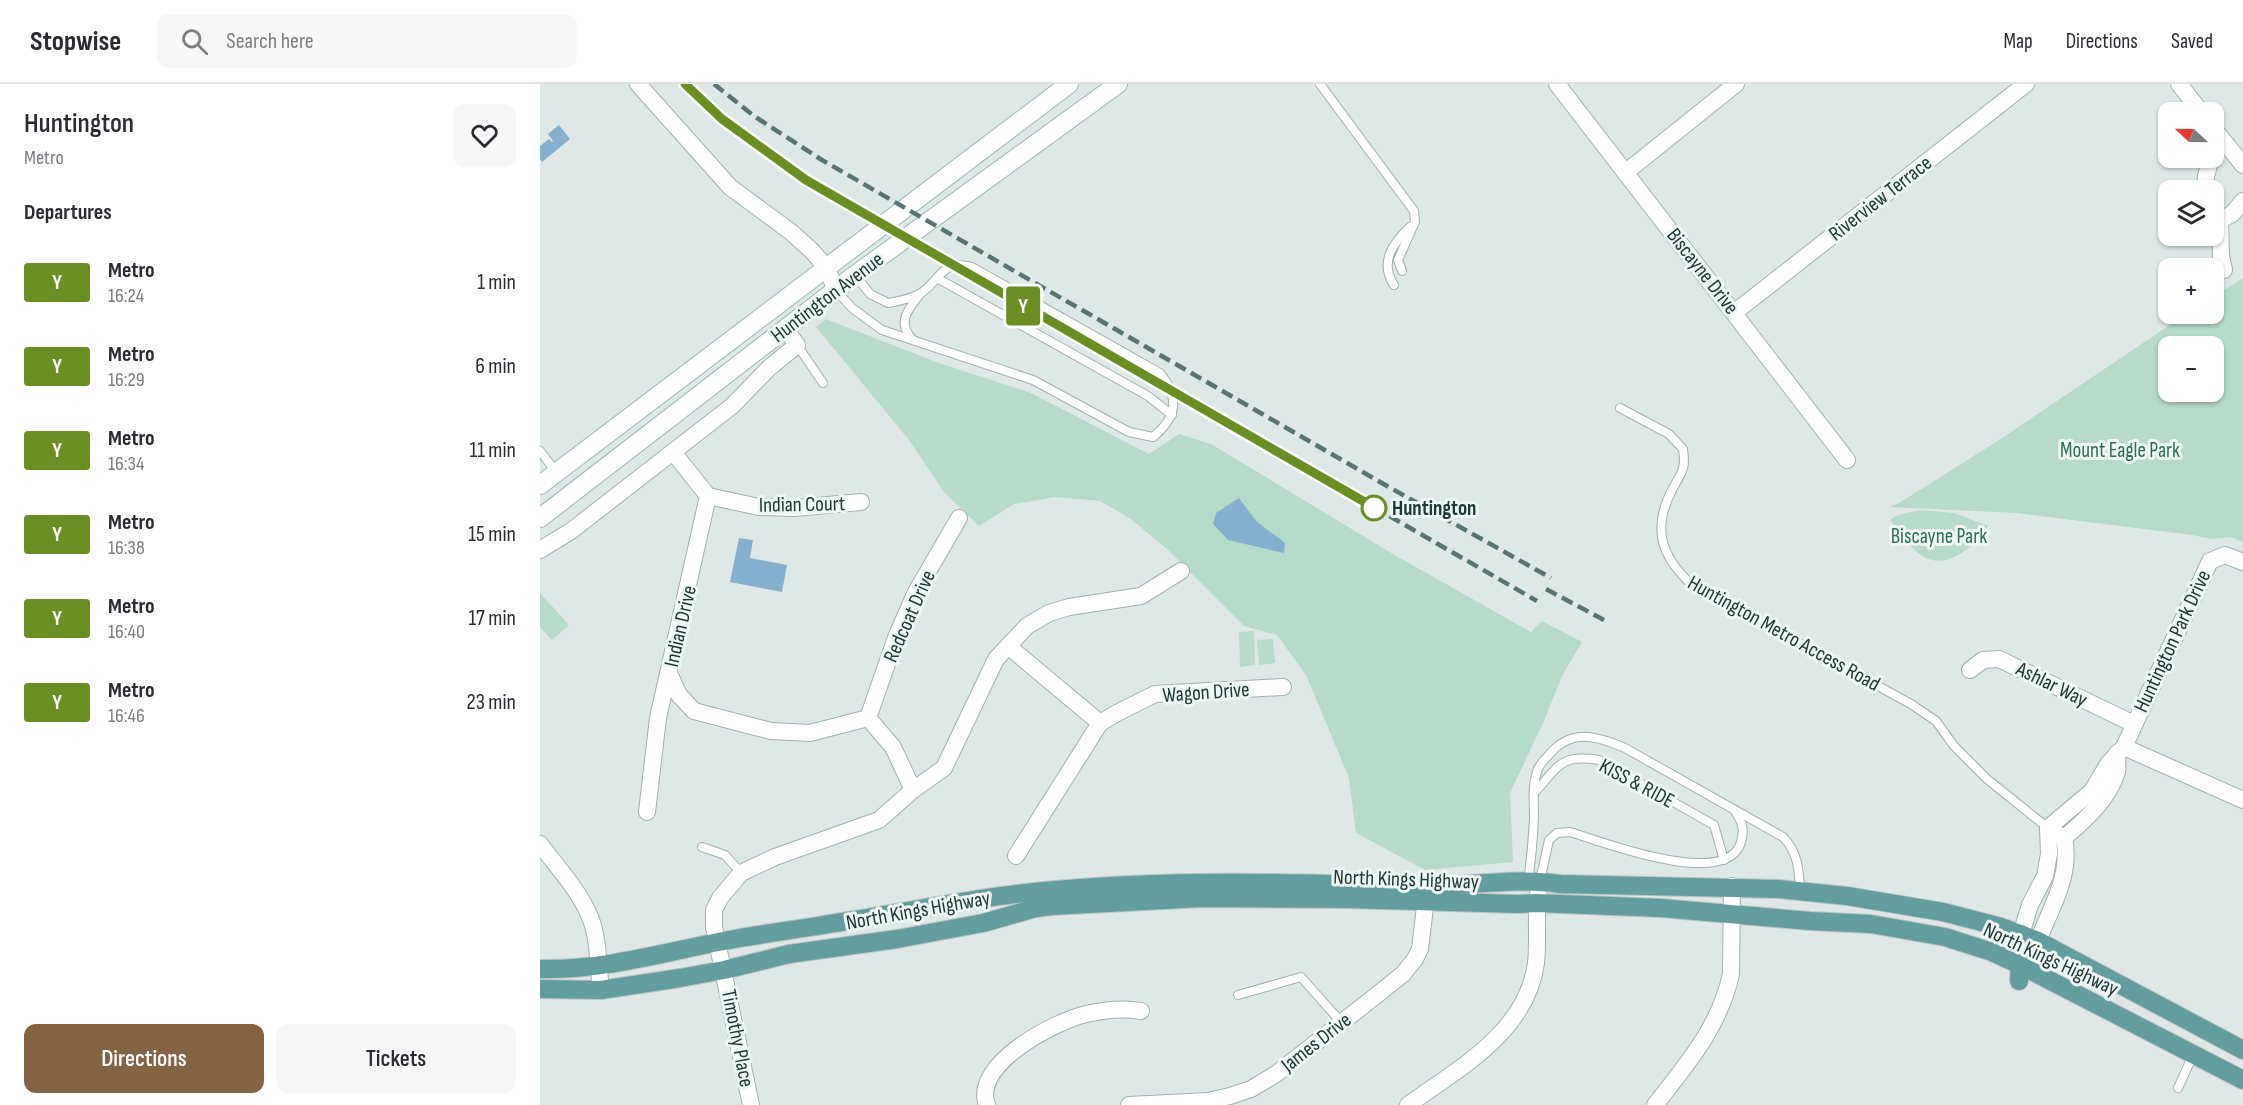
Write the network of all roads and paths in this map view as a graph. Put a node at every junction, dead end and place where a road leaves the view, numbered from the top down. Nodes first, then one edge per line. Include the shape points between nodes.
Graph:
1 (638, 84) edge
2 (1069, 84) edge
3 (1118, 84) edge
4 (1320, 84) edge
5 (1557, 84) edge
6 (1736, 84) edge
7 (2026, 84) edge
8 (2179, 84) edge
9 (2193, 102) edge
10 (2224, 146) edge
11 (2243, 165) edge
12 (1626, 172) junction
13 (2243, 201) edge
14 (2224, 217) edge
15 (1415, 222) junction
16 (826, 267) junction
17 (1402, 271) dead end
18 (855, 275) junction
19 (937, 278) junction
20 (1394, 285) dead end
21 (836, 290) junction
22 (920, 294) junction
23 (1735, 312) junction
24 (785, 328) junction
25 (915, 341) junction
26 (797, 345) junction
27 (823, 383) dead end
28 (1620, 408) dead end
29 (1172, 415) junction
30 (540, 451) edge
31 (673, 452) junction
32 (1847, 460) dead end
33 (556, 472) junction
34 (540, 485) edge
35 (708, 496) junction
36 (861, 502) dead end
37 (540, 518) edge
38 (959, 518) dead end
39 (540, 550) edge
40 (2243, 562) edge
41 (1181, 571) dead end
42 (1008, 646) junction
43 (1970, 670) dead end
44 (669, 673) junction
45 (1283, 687) dead end
46 (868, 718) junction
47 (1100, 723) junction
48 (2134, 724) junction
49 (2120, 750) junction
50 (913, 790) junction
51 (1535, 792) junction
52 (2243, 800) edge
53 (1735, 810) junction
54 (646, 812) dead end
55 (2048, 828) junction
56 (2064, 838) junction
57 (540, 844) edge
58 (702, 848) dead end
59 (1016, 856) dead end
60 (1724, 860) junction
61 (741, 873) junction
62 (1534, 882) junction
63 (1732, 886) junction
64 (1800, 890) junction
65 (1427, 894) junction
66 (1536, 903) junction
67 (1732, 913) junction
68 (2030, 938) junction
69 (717, 942) junction
70 (598, 966) junction
71 (2023, 966) junction
72 (540, 969) edge
73 (724, 970) junction
74 (540, 989) edge
75 (600, 990) junction
76 (1238, 995) dead end
77 (1141, 1011) dead end
78 (1342, 1023) junction
79 (2243, 1050) edge
80 (2193, 1055) junction
81 (2243, 1080) edge
82 (2178, 1088) dead end
83 (751, 1105) edge
84 (987, 1105) edge
85 (1129, 1105) edge
86 (1408, 1105) edge
87 (1655, 1105) edge

1 - 16 street via 730,187 803,242
2 - 16 main road, Huntington Avenue
3 - 18 main road, Huntington Avenue
4 - 15 lane via 1411,205
5 - 12 street, Biscayne Drive
6 - 12 street
7 - 23 street, Riverview Terrace
8 - 9 street
10 - 11 street
12 - 23 street, Biscayne Drive
13 - 14 street via 2232,214
15 - 17 lane via 1398,260
15 - 20 lane via 1396,241 1387,258
16 - 18 street
16 - 21 street
16 - 33 main road, Huntington Avenue
18 - 21 main road, Huntington Avenue
18 - 22 lane via 870,294 888,303
19 - 22 lane
19 - 29 lane via 1148,396
19 - 29 lane via 948,267 972,267 1160,373 1173,397
21 - 24 main road, Huntington Avenue
21 - 25 lane via 872,324
22 - 25 lane via 904,322
23 - 32 street, Biscayne Drive
24 - 26 street
24 - 37 main road, Huntington Avenue
25 - 29 lane via 1032,380 1129,432 1153,437 1166,427
26 - 27 lane
26 - 31 street via 732,406
28 - 55 lane, Huntington Metro Access Road via 1669,434 1683,449 1683,472 1662,513 1660,534 1666,555 1690,584 1919,709 1936,721 1987,779
30 - 33 lane
31 - 35 street
31 - 39 street via 571,531
33 - 34 main road, Huntington Avenue
35 - 36 street, Indian Court via 759,507
35 - 44 street, Indian Drive
38 - 46 street, Redcoat Drive via 916,592
40 - 48 street, Huntington Park Drive via 2225,555 2210,561
41 - 42 street via 1141,596 1049,613 1027,626
42 - 47 street
42 - 50 street via 996,659 944,768
43 - 48 street, Ashlar Way via 1983,660 1999,659
44 - 46 street via 679,695 694,711 771,731 810,733
44 - 54 street, Indian Drive via 658,718
45 - 47 street, Wagon Drive via 1155,694
46 - 50 street via 893,747
47 - 59 street, Wagon Drive
48 - 49 street, Huntington Park Drive
49 - 52 street
49 - 55 street, Huntington Park Drive via 2091,791
49 - 56 street, Huntington Park Drive via 2117,772 2097,807
50 - 61 street via 879,820
51 - 53 lane via 1536,773 1552,750 1575,737 1590,736 1625,748
51 - 60 lane, KISS & RIDE via 1568,760 1599,760 1714,825
51 - 62 lane
53 - 60 lane via 1744,831 1738,849
53 - 64 lane via 1790,844 1798,864
55 - 56 street
55 - 68 street via 2045,876 2030,905
56 - 68 street via 2068,854 2065,874
57 - 70 street via 588,912 597,942
58 - 61 lane via 725,855
60 - 62 lane via 1698,864 1669,861 1570,832 1557,833 1549,840
61 - 69 street, Timothy Place via 714,910
62 - 63 main road, North Kings Highway
62 - 65 main road, North Kings Highway
62 - 66 street
63 - 64 main road, North Kings Highway
63 - 67 street
64 - 68 main road, North Kings Highway via 1944,912
65 - 66 main road, North Kings Highway
65 - 69 main road, North Kings Highway via 1204,882 1054,890
65 - 73 main road, North Kings Highway via 1202,898 1052,906 897,939 789,954
65 - 78 street, James Drive via 1420,949 1415,959
66 - 67 main road, North Kings Highway
66 - 86 street via 1536,962 1520,1009 1488,1046
67 - 71 main road, North Kings Highway via 1871,924 1945,937
67 - 87 street via 1731,974 1718,1014 1692,1057
68 - 71 main road
68 - 79 main road, North Kings Highway
69 - 70 main road, North Kings Highway
69 - 73 street, Timothy Place
70 - 72 main road, North Kings Highway
70 - 75 street
71 - 80 main road, North Kings Highway
73 - 75 main road, North Kings Highway
73 - 83 street, Timothy Place
74 - 75 main road, North Kings Highway
76 - 78 lane via 1301,977
77 - 84 street via 1103,1011 1056,1024 997,1066 984,1088
78 - 85 street, James Drive via 1251,1089 1208,1101
80 - 81 main road, North Kings Highway
80 - 82 lane

